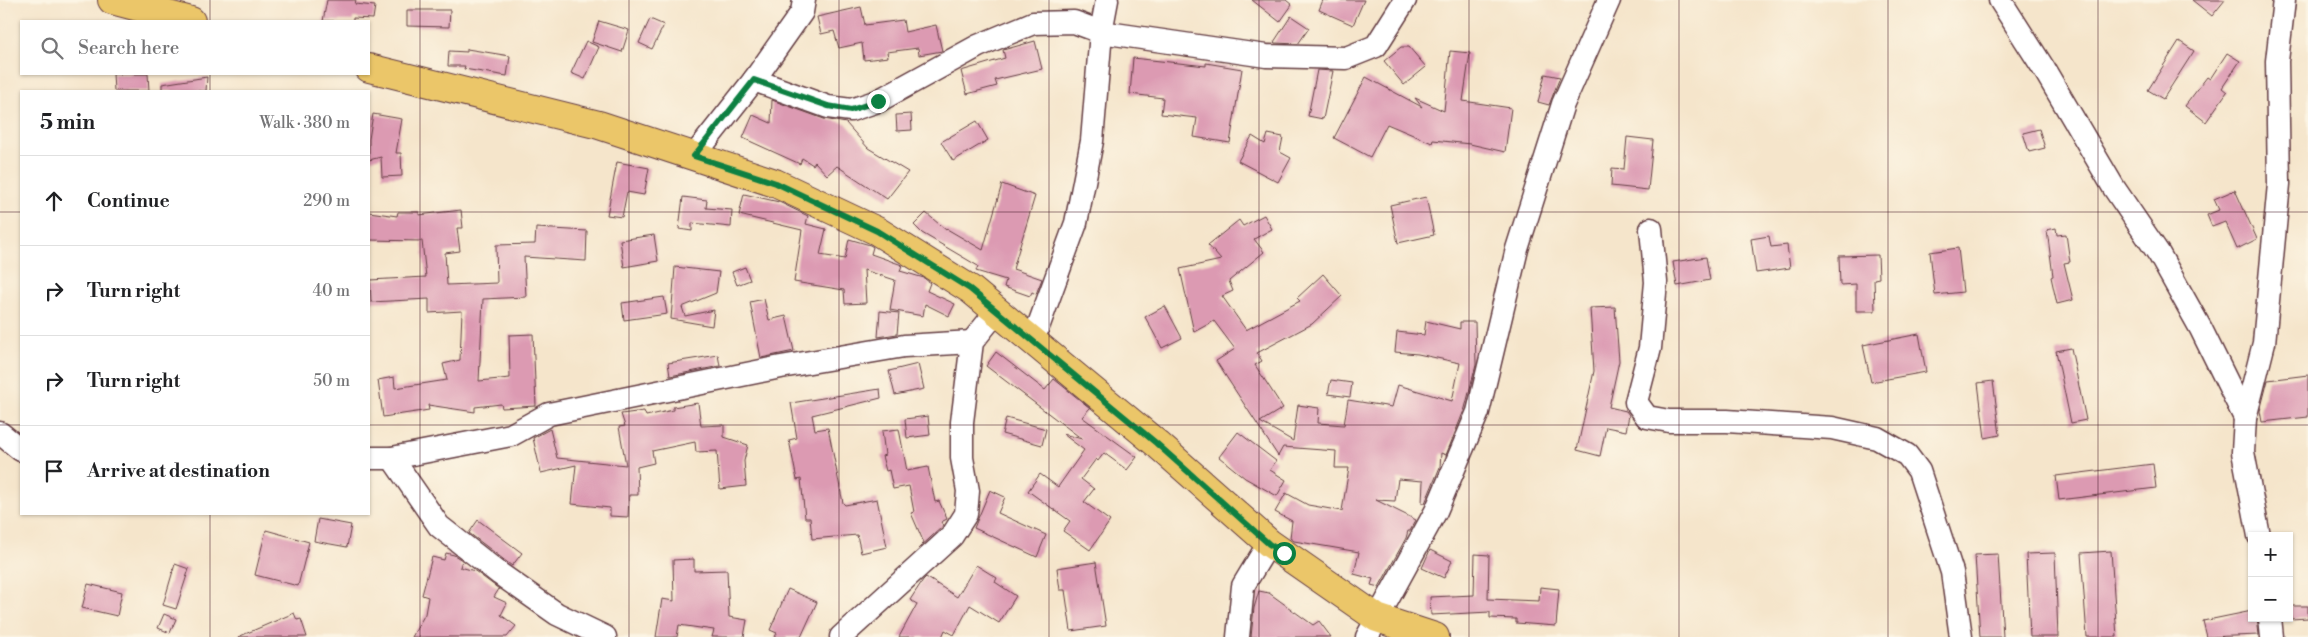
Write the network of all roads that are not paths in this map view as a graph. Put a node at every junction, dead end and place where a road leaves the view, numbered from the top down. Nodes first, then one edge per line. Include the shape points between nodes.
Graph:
1 (112, 0) edge
2 (804, 0) edge
3 (1107, 0) edge
4 (1405, 0) edge
5 (1610, 0) edge
6 (2000, 0) edge
7 (2284, 0) edge
8 (187, 20) edge
9 (1101, 32) junction
10 (370, 68) edge
11 (754, 80) junction
12 (694, 156) junction
13 (1650, 229) dead end
14 (997, 311) junction
15 (1034, 341) junction
16 (972, 342) junction
17 (2245, 418) junction
18 (0, 433) edge
19 (20, 449) edge
20 (370, 458) edge
21 (392, 458) junction
22 (2258, 532) edge
23 (1269, 544) junction
24 (2270, 622) edge
25 (1372, 627) edge
26 (605, 637) edge
27 (841, 637) edge
28 (1238, 637) edge
29 (1435, 637) edge
30 (1961, 637) edge
31 (2272, 637) edge

1 - 8 main road
2 - 11 street via 802,12
3 - 9 street
4 - 9 street via 1376,46 1346,58 1266,56
5 - 25 street via 1563,104 1516,249 1478,412 1436,511
6 - 17 street via 2114,188 2160,254 2202,329
7 - 17 street via 2277,62 2278,194 2264,343
9 - 11 street via 1074,22 1034,24 978,46 878,101 851,110 828,106
9 - 15 street via 1092,141 1076,223
10 - 12 main road via 599,125
11 - 12 street
12 - 14 main road via 776,183 877,231 970,289
13 - 30 street via 1656,282 1650,348 1636,402 1647,417 1669,421 1832,428 1877,438 1907,455 1919,472 1952,572
14 - 15 main road
14 - 16 street
15 - 23 main road via 1156,443
16 - 21 street via 904,346 781,367 549,414 511,435
16 - 27 street via 962,422 962,458 968,491 966,514 952,536
17 - 22 street via 2243,452
18 - 19 street
20 - 21 street
21 - 26 street via 439,526 556,614
23 - 25 main road
23 - 28 street via 1243,586
24 - 31 street
25 - 29 main road

